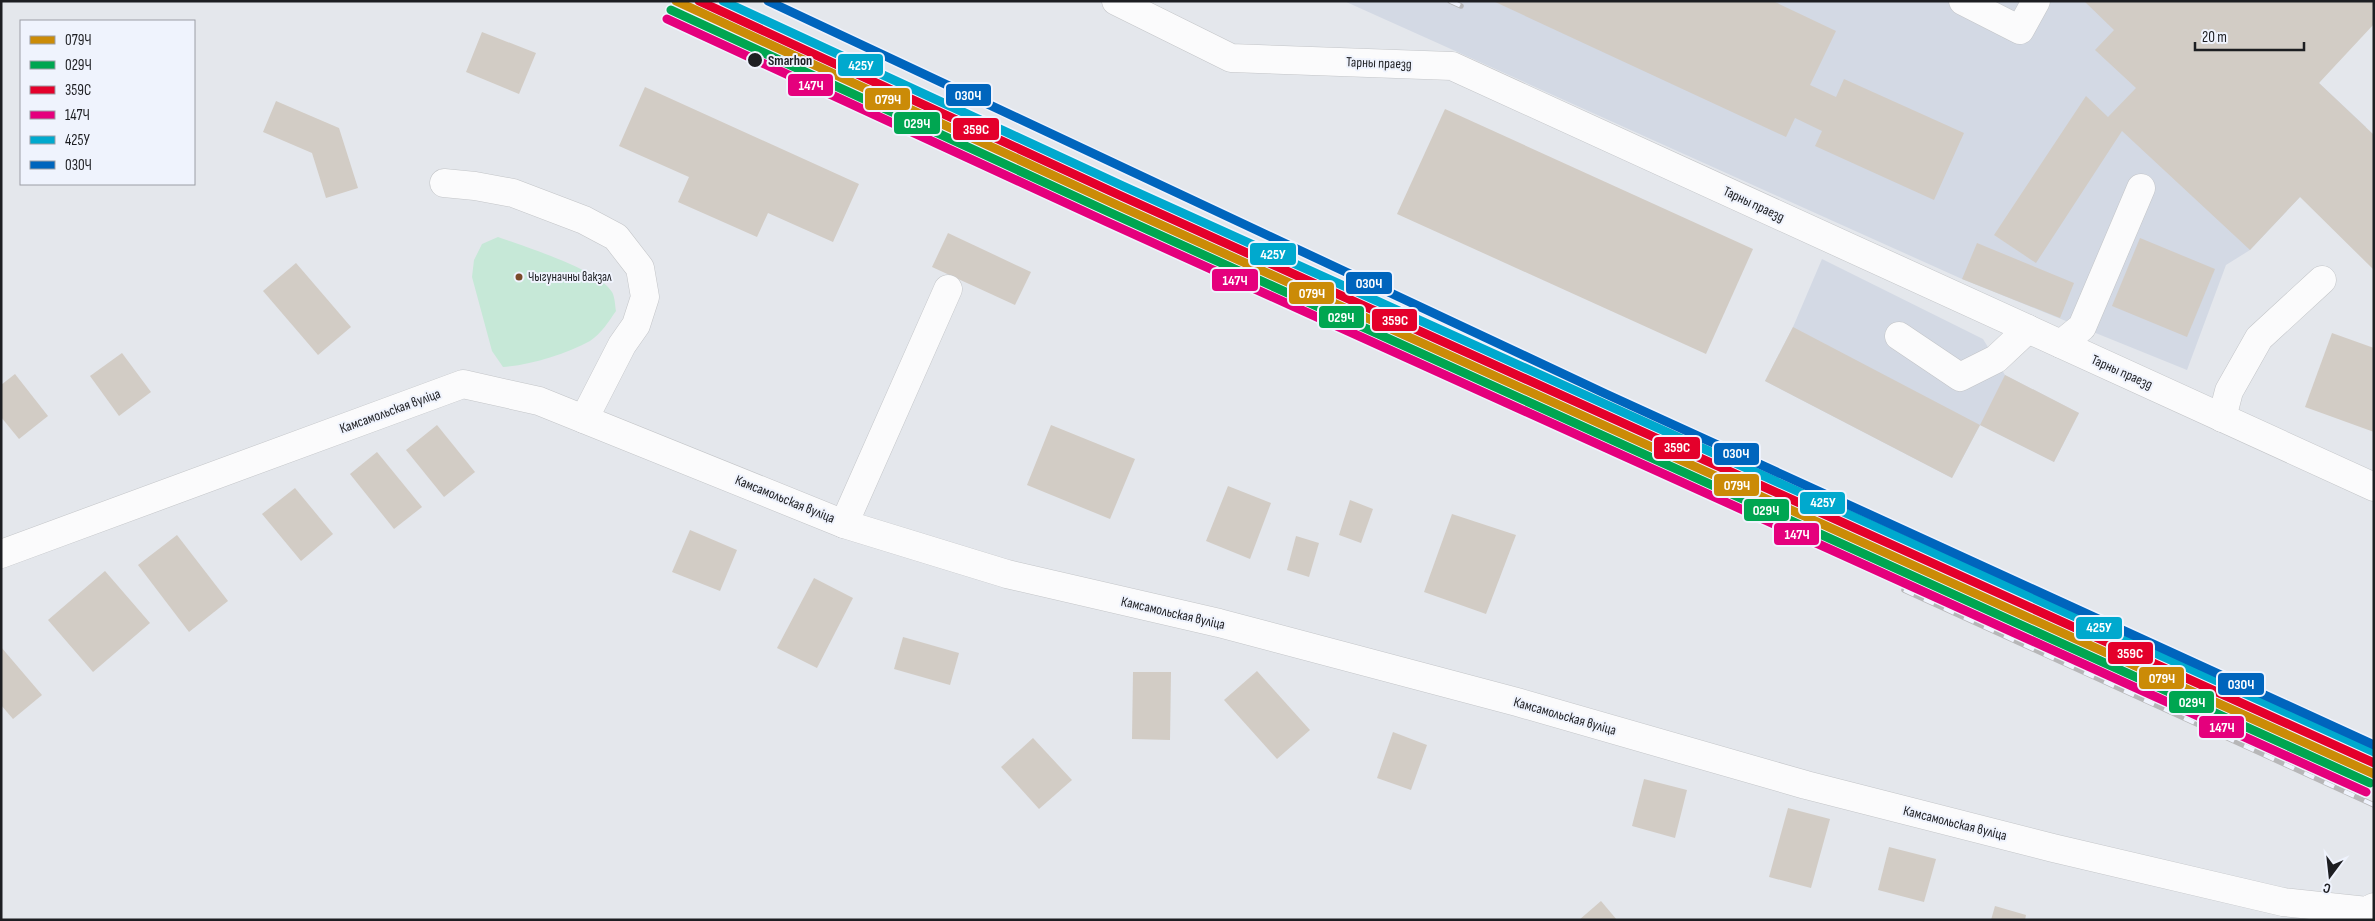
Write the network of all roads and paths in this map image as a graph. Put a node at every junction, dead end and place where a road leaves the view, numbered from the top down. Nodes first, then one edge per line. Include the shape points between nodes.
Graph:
1 (1116, 1) edge
2 (1963, 1) edge
3 (2036, 1) edge
4 (444, 183) dead end
5 (2141, 188) dead end
6 (2322, 280) dead end
7 (948, 289) dead end
8 (2028, 329) junction
9 (1899, 336) dead end
10 (2061, 344) junction
11 (2222, 418) junction
12 (584, 419) junction
13 (2374, 487) edge
14 (844, 524) junction
15 (1, 554) edge
16 (2369, 913) edge

1 - 8 street, Тарны праезд via 1232,58 1452,66
2 - 3 street via 2020,30
4 - 12 street via 513,193 584,220 616,237 640,268 645,297 636,325 622,345
5 - 10 street via 2082,327
6 - 11 street via 2259,338 2229,391
7 - 14 street
8 - 9 street via 1996,359 1960,377
8 - 10 street, Тарны праезд
10 - 11 street, Тарны праезд
11 - 13 street, Тарны праезд
12 - 14 street, Камсамольская вуліца
12 - 15 street, Камсамольская вуліца via 539,401 463,384
14 - 16 street, Камсамольская вуліца via 1007,574 1219,624 1508,700 1806,785 2283,902

